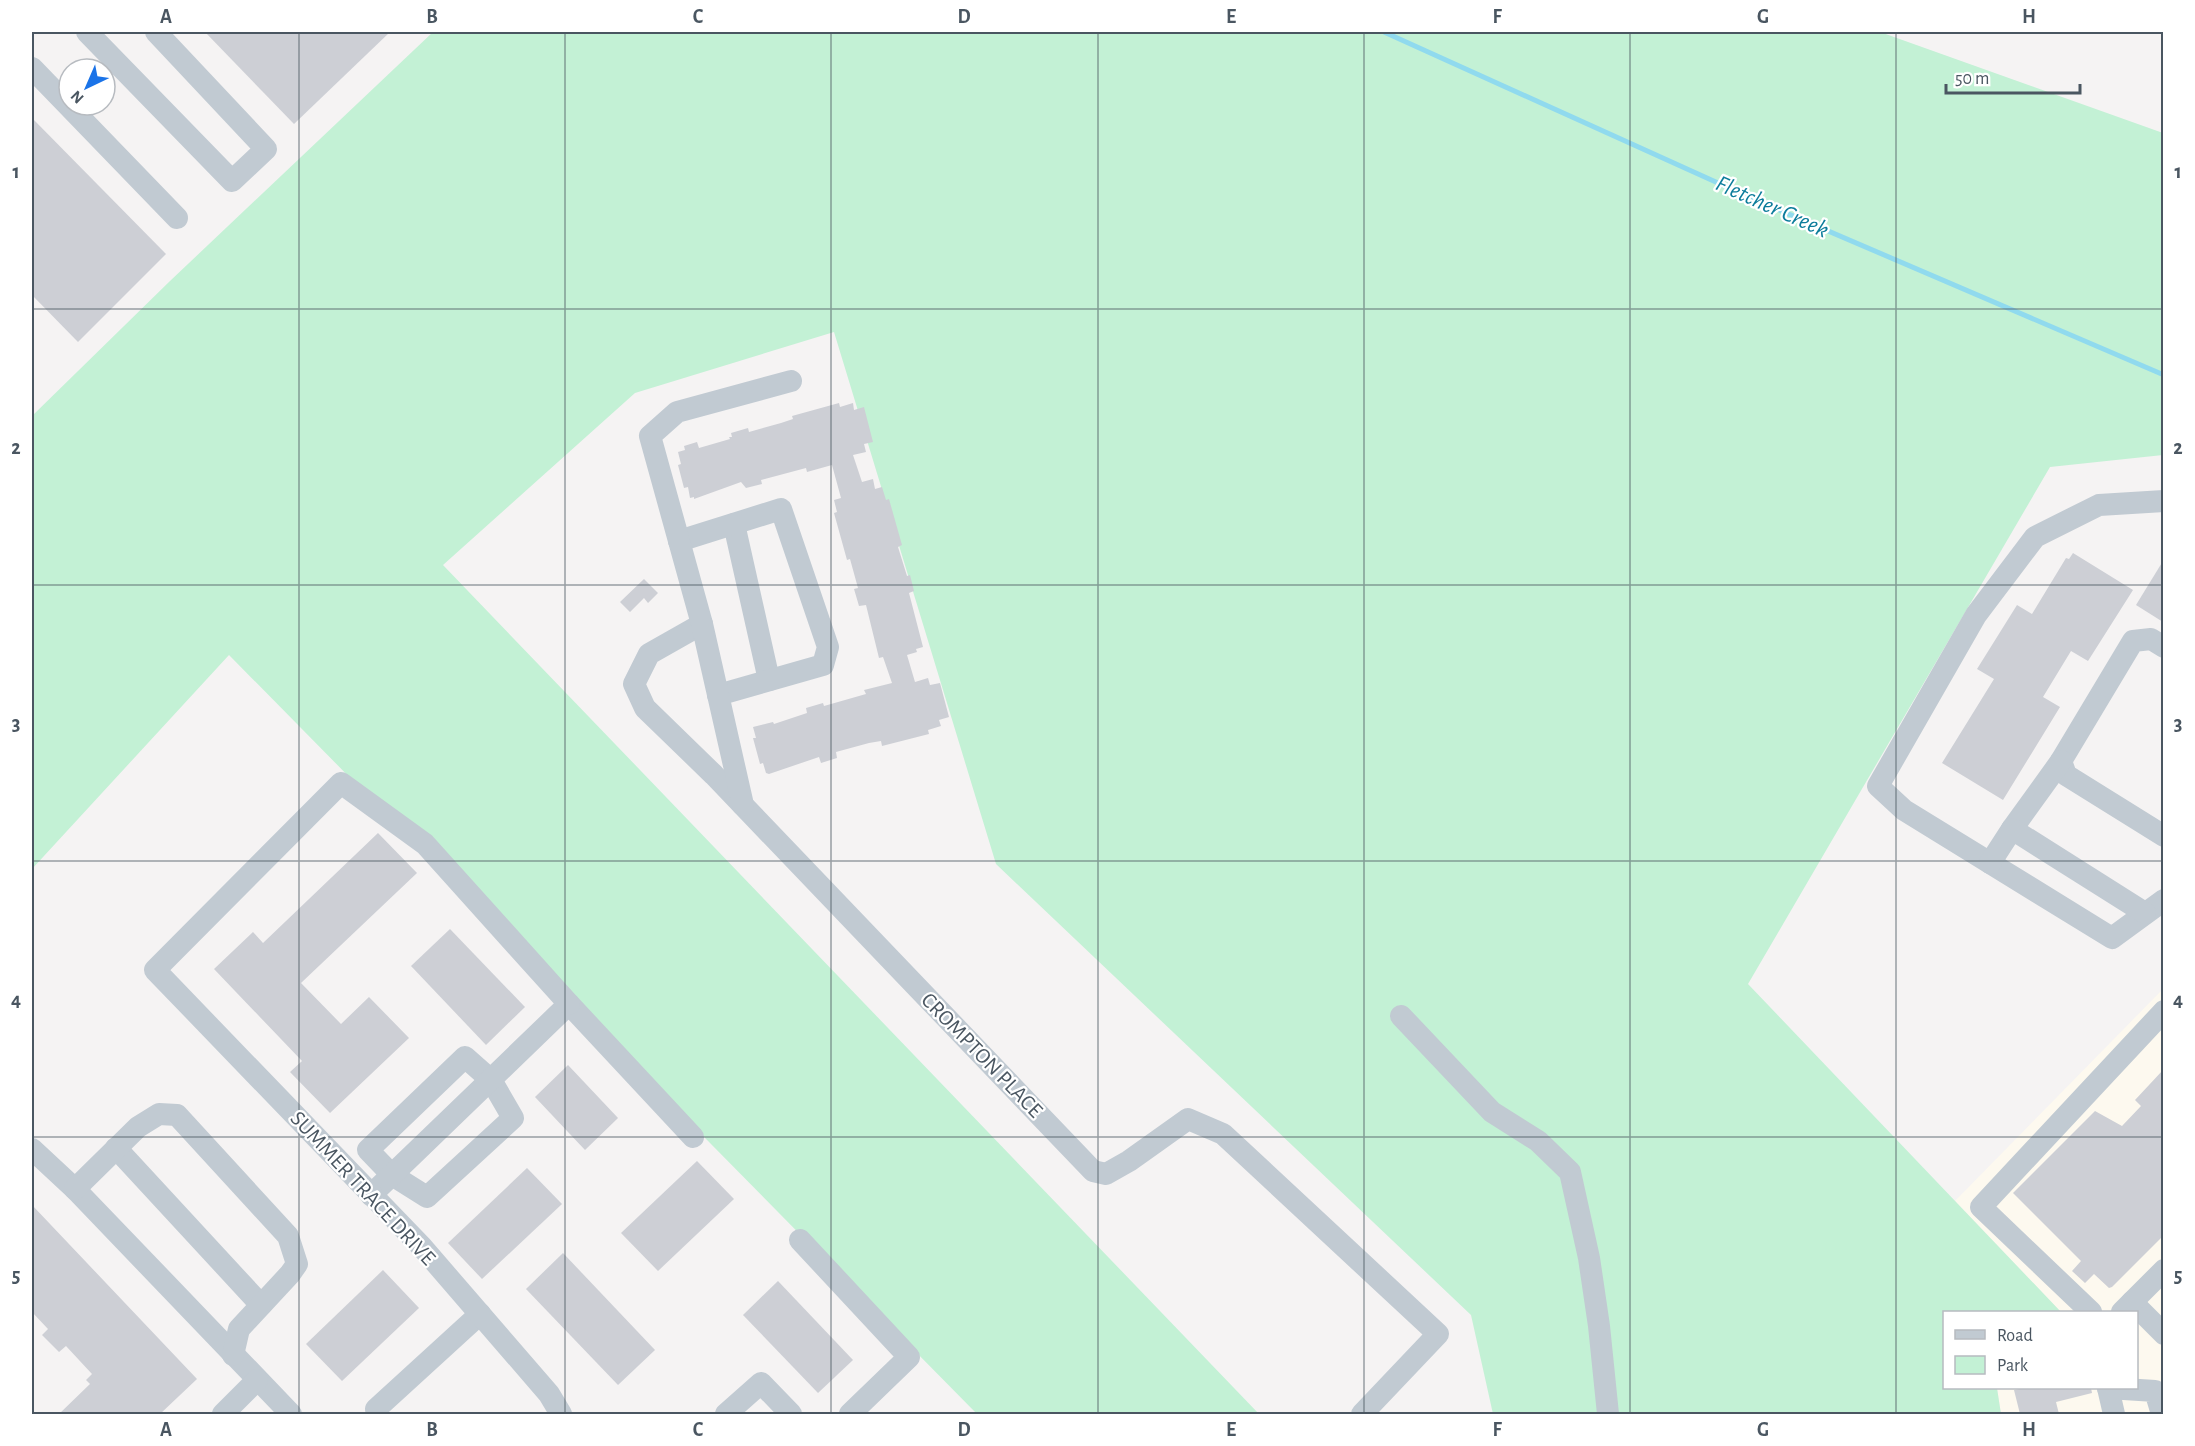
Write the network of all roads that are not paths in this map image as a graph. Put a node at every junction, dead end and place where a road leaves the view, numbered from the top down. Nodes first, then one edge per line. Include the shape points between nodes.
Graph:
1 (87, 32) edge
2 (156, 32) edge
3 (32, 68) edge
4 (177, 218) dead end
5 (791, 381) dead end
6 (2163, 501) edge
7 (734, 524) junction
8 (679, 541) junction
9 (702, 624) junction
10 (2163, 646) edge
11 (769, 680) junction
12 (718, 695) junction
13 (2061, 761) junction
14 (743, 805) junction
15 (2012, 829) junction
16 (2163, 836) edge
17 (1990, 863) junction
18 (2163, 900) edge
19 (2145, 913) junction
20 (569, 1004) junction
21 (2163, 1011) edge
22 (1401, 1016) dead end
23 (491, 1080) junction
24 (693, 1137) dead end
25 (116, 1148) junction
26 (32, 1149) edge
27 (392, 1175) junction
28 (75, 1189) junction
29 (372, 1195) junction
30 (800, 1240) dead end
31 (2163, 1271) edge
32 (261, 1305) junction
33 (2127, 1307) edge
34 (2090, 1311) edge
35 (480, 1314) junction
36 (2138, 1315) edge
37 (2163, 1334) edge
38 (233, 1354) junction
39 (257, 1380) junction
40 (2108, 1389) edge
41 (2120, 1389) edge
42 (376, 1408) dead end
43 (223, 1414) edge
44 (291, 1414) edge
45 (561, 1414) edge
46 (726, 1414) edge
47 (791, 1414) edge
48 (850, 1414) edge
49 (1362, 1414) edge
50 (1608, 1414) edge
51 (2114, 1414) edge
52 (2162, 1414) edge

1 - 2 street via 232,181 266,149
3 - 4 street
5 - 8 street via 677,412 650,436
6 - 17 street via 2100,506 2035,537 1976,615 1878,786 1904,810
7 - 8 street
7 - 11 street
7 - 11 street via 781,509 828,647 824,665
8 - 9 street
9 - 12 street
9 - 14 street, CROMPTON PLACE via 649,654 634,684 645,708
10 - 13 street via 2151,639 2133,641
11 - 12 street
12 - 14 street
13 - 15 street
13 - 16 street via 2066,775
14 - 49 street, CROMPTON PLACE via 1093,1171 1106,1174 1188,1119 1223,1134 1438,1334
15 - 17 street
15 - 19 street
17 - 19 street via 2112,938
18 - 19 street
20 - 23 street
20 - 24 street
20 - 29 street, SUMMER TRACE DRIVE via 425,844 341,783 155,970
21 - 34 street via 1981,1207
22 - 50 street via 1492,1112 1538,1141 1570,1172 1589,1258
23 - 27 street
23 - 27 street via 513,1118 427,1197
23 - 27 street via 465,1057 368,1150
25 - 28 street
25 - 32 street
25 - 32 street via 159,1114 177,1116 201,1141 288,1236 297,1264
26 - 28 street
27 - 29 street
28 - 38 street
29 - 35 street, SUMMER TRACE DRIVE
30 - 48 street via 909,1357
31 - 33 street
32 - 38 street via 239,1329
35 - 42 street
35 - 45 street, SUMMER TRACE DRIVE via 549,1394
36 - 37 street
38 - 39 street
39 - 43 street
39 - 44 street
40 - 51 street
41 - 52 street via 2155,1392
46 - 47 street via 760,1383

